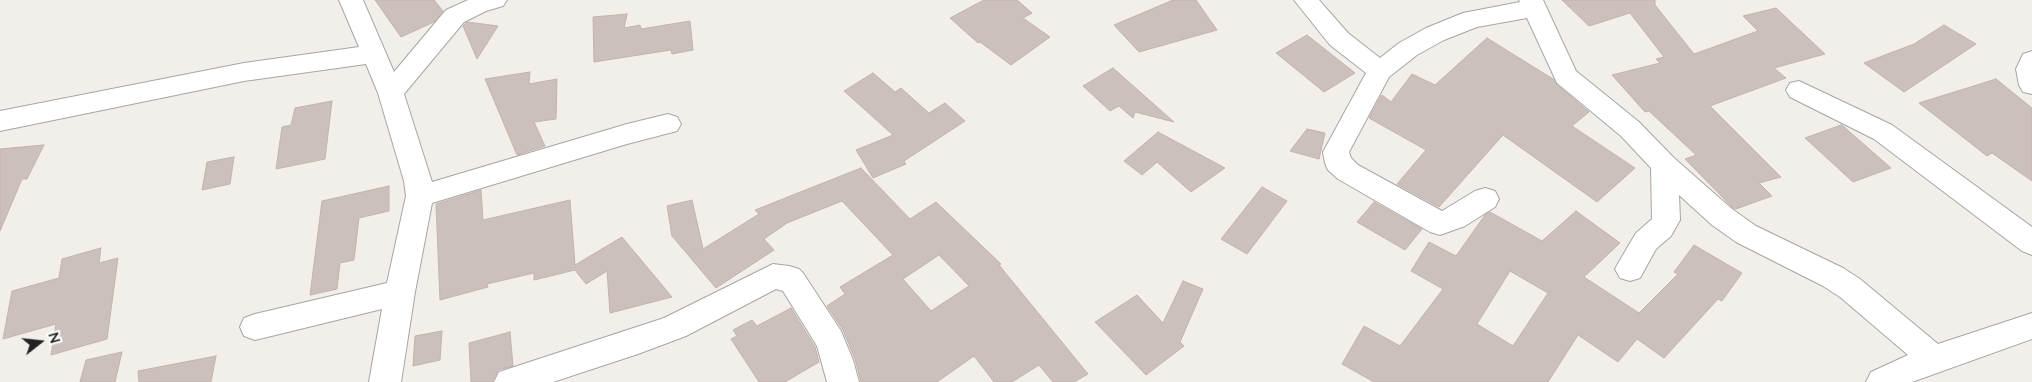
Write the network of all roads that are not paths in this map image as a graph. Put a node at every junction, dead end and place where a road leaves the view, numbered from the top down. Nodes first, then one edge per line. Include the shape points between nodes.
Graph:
1 (351, 0) edge
2 (495, 0) edge
3 (1306, 0) edge
4 (1533, 4) edge
5 (373, 54) junction
6 (2032, 60) edge
7 (1380, 71) junction
8 (2032, 85) edge
9 (1799, 90) dead end
10 (391, 93) junction
11 (0, 121) edge
12 (668, 124) dead end
13 (1664, 164) junction
14 (420, 196) junction
15 (1484, 198) dead end
16 (2032, 244) edge
17 (1630, 269) dead end
18 (400, 292) junction
19 (2032, 326) edge
20 (255, 327) dead end
21 (1934, 359) junction
22 (385, 382) edge
23 (510, 382) edge
24 (843, 382) edge
25 (1882, 382) edge

1 - 5 street
2 - 10 street via 478,4 456,16
3 - 7 street via 1339,38
4 - 7 street via 1472,19 1436,34 1408,49
4 - 13 street via 1566,77 1630,129
5 - 10 street
5 - 11 street via 228,75
6 - 8 street via 2029,69
7 - 15 street via 1336,152 1338,163 1348,172 1440,224
9 - 16 street via 1882,132
10 - 14 street
12 - 14 street
13 - 17 street via 1665,224 1646,241
13 - 21 street via 1733,226 1850,288
14 - 18 street
18 - 20 street
18 - 22 street
19 - 21 street
21 - 25 street
23 - 24 street via 675,327 773,276 794,282 830,340

